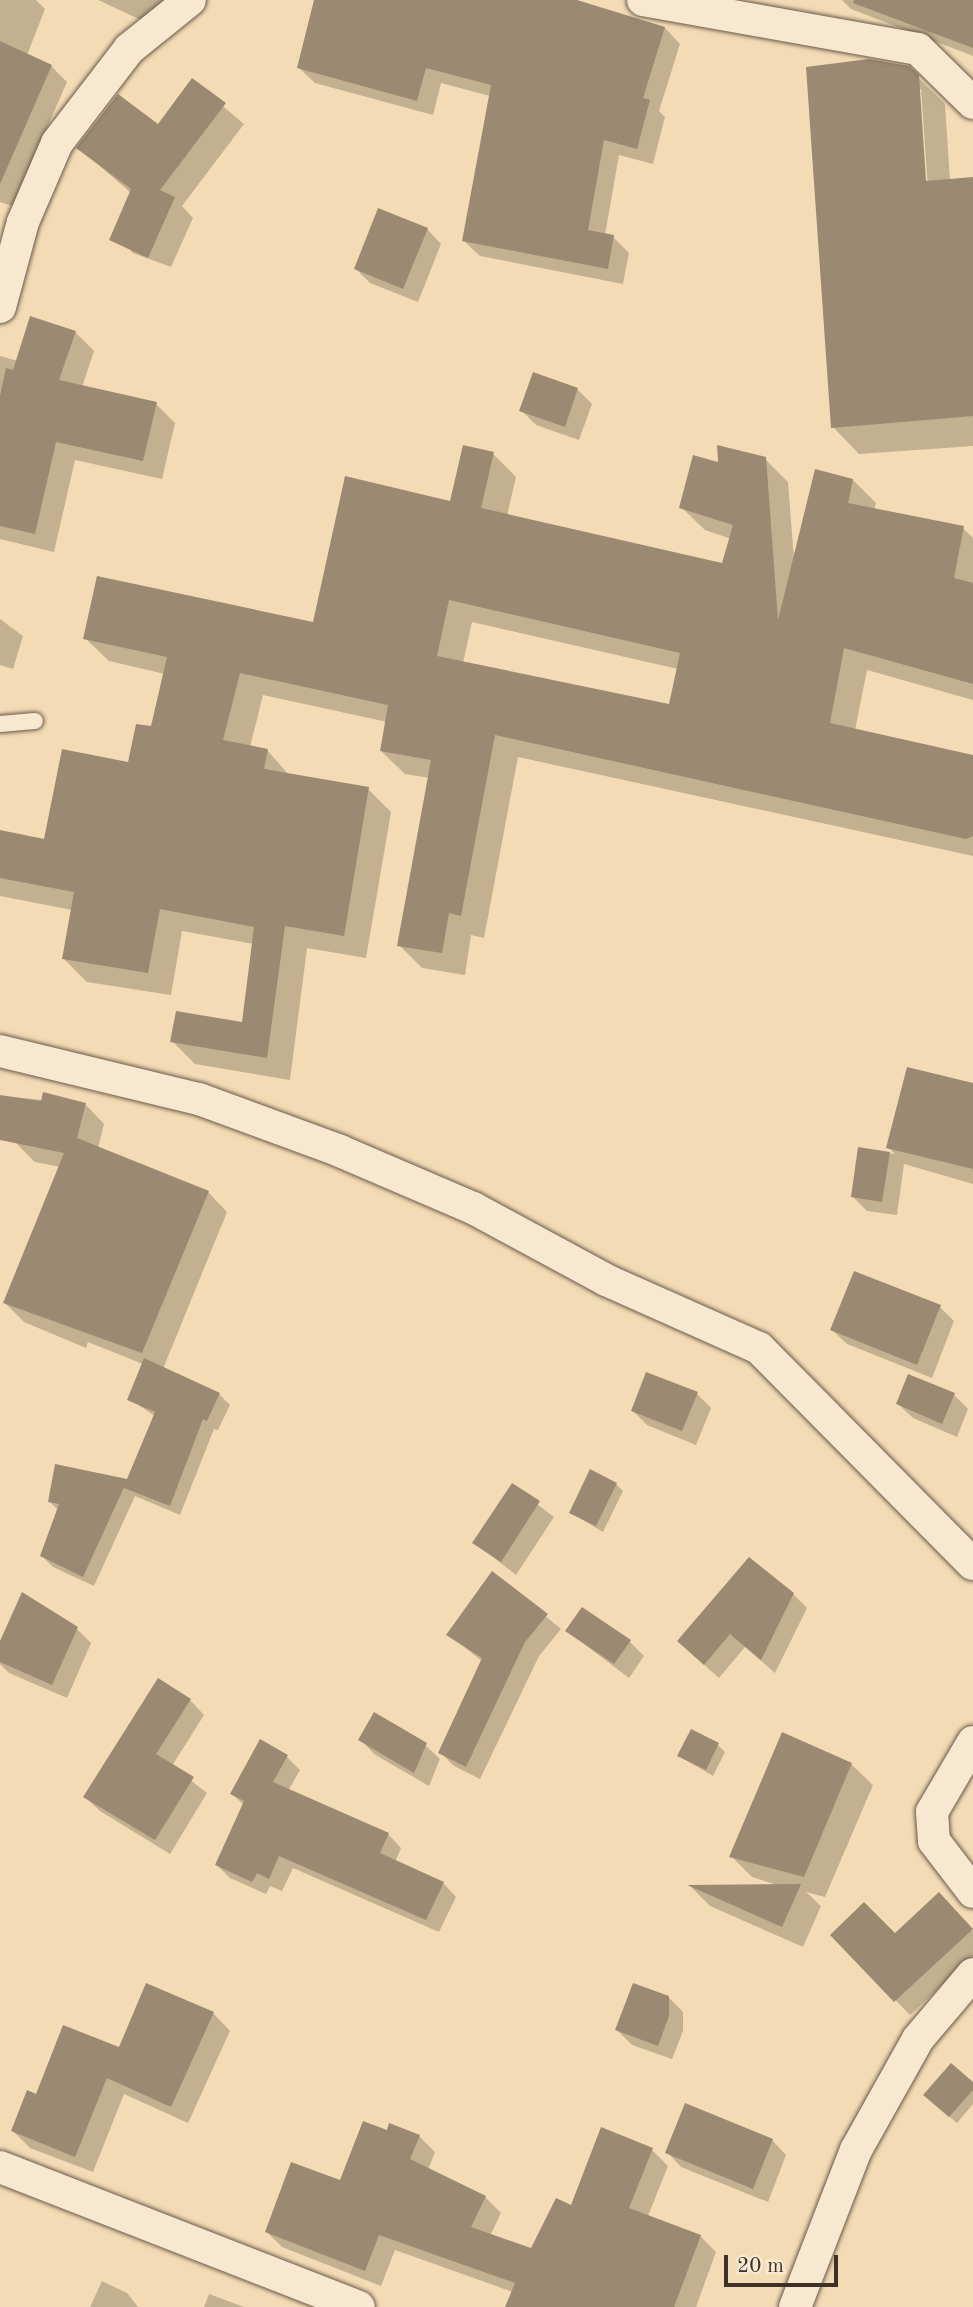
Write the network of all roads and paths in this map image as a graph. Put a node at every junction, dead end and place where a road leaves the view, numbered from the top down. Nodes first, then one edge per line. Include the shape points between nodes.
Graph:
1 (190, 0) edge
2 (643, 0) edge
3 (973, 103) edge
4 (0, 307) edge
5 (35, 721) dead end
6 (0, 724) edge
7 (0, 1051) edge
8 (973, 1564) edge
9 (973, 1742) edge
10 (973, 1892) edge
11 (973, 1974) edge
12 (0, 2167) edge
13 (344, 2304) edge
14 (795, 2307) edge

1 - 4 street via 129,49 57,143 23,222
2 - 3 street via 918,50
5 - 6 lane
7 - 8 street via 200,1099 340,1151 473,1208 606,1280 759,1348
9 - 10 street via 932,1812 934,1841
11 - 14 street via 918,2039 856,2150
12 - 13 street

